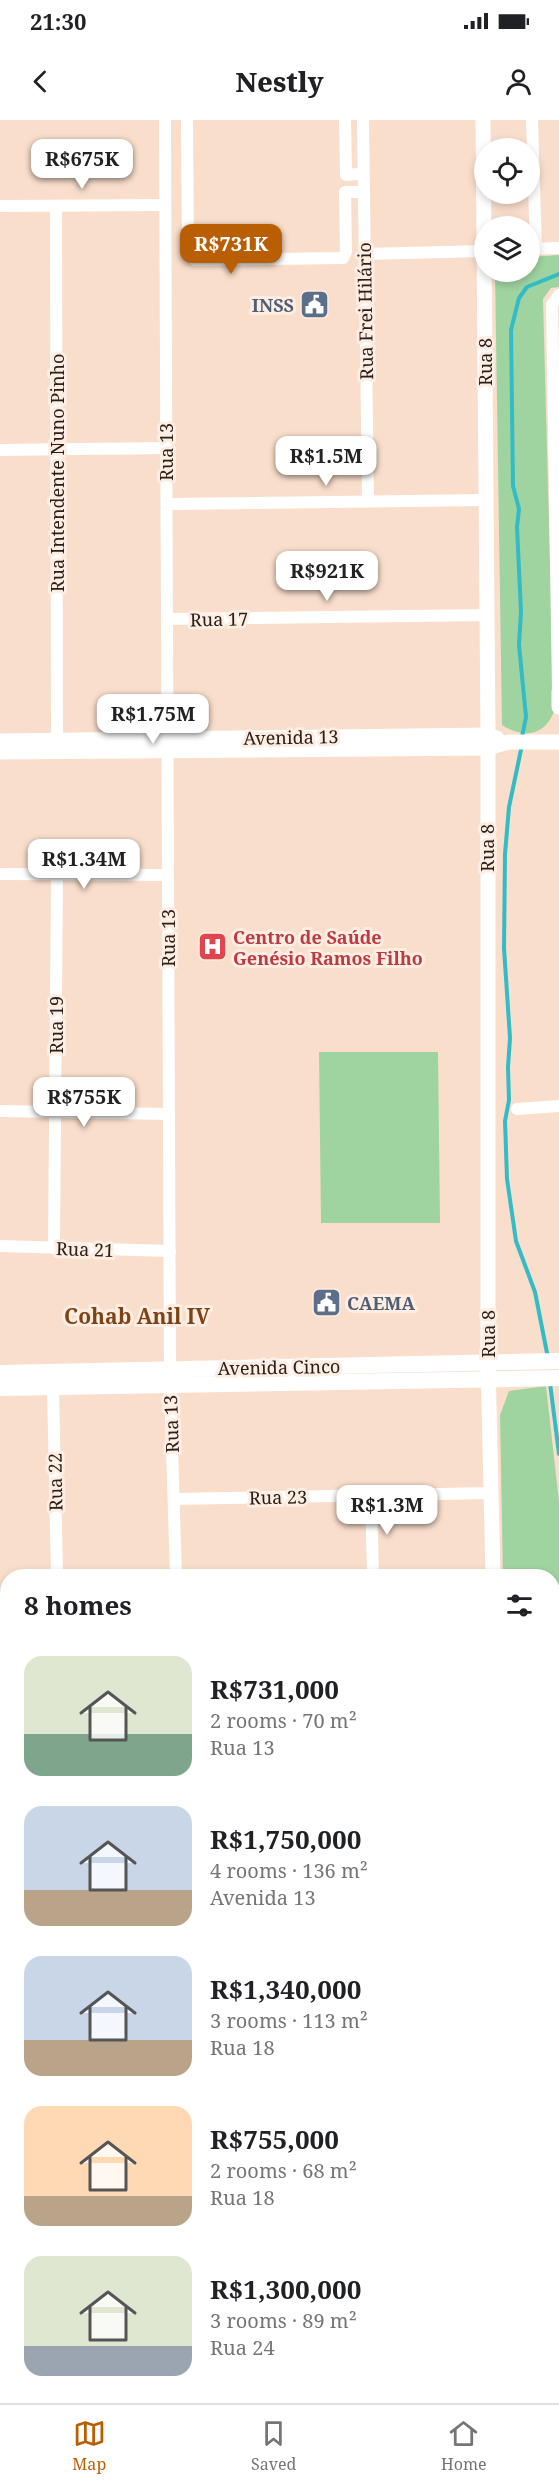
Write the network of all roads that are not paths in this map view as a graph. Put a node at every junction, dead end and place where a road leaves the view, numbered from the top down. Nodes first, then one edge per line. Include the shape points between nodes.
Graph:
1 (165, 120) edge
2 (187, 120) edge
3 (345, 120) edge
4 (363, 120) edge
5 (483, 120) edge
6 (532, 120) edge
7 (357, 174) dead end
8 (358, 192) dead end
9 (165, 205) junction
10 (0, 206) edge
11 (56, 206) junction
12 (484, 216) edge
13 (533, 216) edge
14 (559, 248) edge
15 (540, 249) edge
16 (474, 251) edge
17 (365, 254) junction
18 (484, 282) edge
19 (559, 295) edge
20 (556, 432) edge
21 (166, 448) junction
22 (57, 449) junction
23 (0, 450) edge
24 (486, 500) junction
25 (368, 501) junction
26 (167, 504) junction
27 (557, 565) edge
28 (487, 615) junction
29 (167, 620) junction
30 (559, 691) edge
31 (559, 707) edge
32 (0, 741) edge
33 (488, 741) junction
34 (559, 742) edge
35 (168, 744) junction
36 (57, 745) junction
37 (0, 752) edge
38 (0, 874) edge
39 (57, 875) junction
40 (168, 875) junction
41 (559, 1106) edge
42 (518, 1109) dead end
43 (0, 1111) edge
44 (55, 1112) junction
45 (169, 1114) junction
46 (0, 1246) edge
47 (54, 1248) junction
48 (170, 1251) junction
49 (559, 1361) edge
50 (488, 1371) junction
51 (0, 1373) edge
52 (170, 1377) junction
53 (559, 1378) edge
54 (53, 1387) junction
55 (0, 1388) edge
56 (491, 1493) junction
57 (371, 1496) junction
58 (174, 1499) junction
59 (57, 1569) edge
60 (176, 1569) edge
61 (373, 1569) edge
62 (493, 1569) edge

1 - 9 street, Rua 13
2 - 8 street via 188,254 192,259 340,259 346,252 345,192
3 - 7 street via 346,175
4 - 17 street, Rua Frei Hilário
5 - 12 street, Rua 8
6 - 13 street
9 - 11 street
9 - 21 street, Rua 13
10 - 11 street
11 - 22 street, Rua Intendente Nuno Pinho
14 - 15 street
16 - 17 street
17 - 25 street, Rua Frei Hilário
18 - 24 street, Rua 8
19 - 20 street via 552,305
20 - 27 street
21 - 22 street
21 - 26 street, Rua 13
22 - 23 street
22 - 36 street, Rua Intendente Nuno Pinho
24 - 25 street
24 - 28 street, Rua 8
25 - 26 street
26 - 29 street, Rua 13
27 - 30 street
28 - 29 street, Rua 17
28 - 33 street, Rua 8
29 - 35 street, Rua 13
30 - 31 street
32 - 36 street, Avenida 13
33 - 34 street, Avenida 13
33 - 35 street, Avenida 13
33 - 50 street, Rua 8
35 - 36 street, Avenida 13
35 - 40 street, Rua 13
36 - 37 street, Avenida 13
38 - 39 street
39 - 40 street
39 - 44 street, Rua 19
40 - 45 street, Rua 13
41 - 42 street
43 - 44 street
44 - 45 street
44 - 47 street, Rua 19
45 - 48 street, Rua 13
46 - 47 street, Rua 21
47 - 48 street, Rua 21
48 - 52 street, Rua 13
49 - 50 main road, Avenida Cinco via 520,1361
50 - 52 main road, Avenida Cinco
50 - 53 main road, Avenida Cinco via 522,1378
50 - 56 street, Rua 8
51 - 52 main road, Avenida Cinco
52 - 54 main road, Avenida Cinco
52 - 58 street, Rua 13
54 - 55 main road, Avenida Cinco
54 - 59 street, Rua 22
56 - 57 street, Rua 23
56 - 62 street, Rua 8
57 - 58 street, Rua 23
57 - 61 street
58 - 60 street, Rua 13

